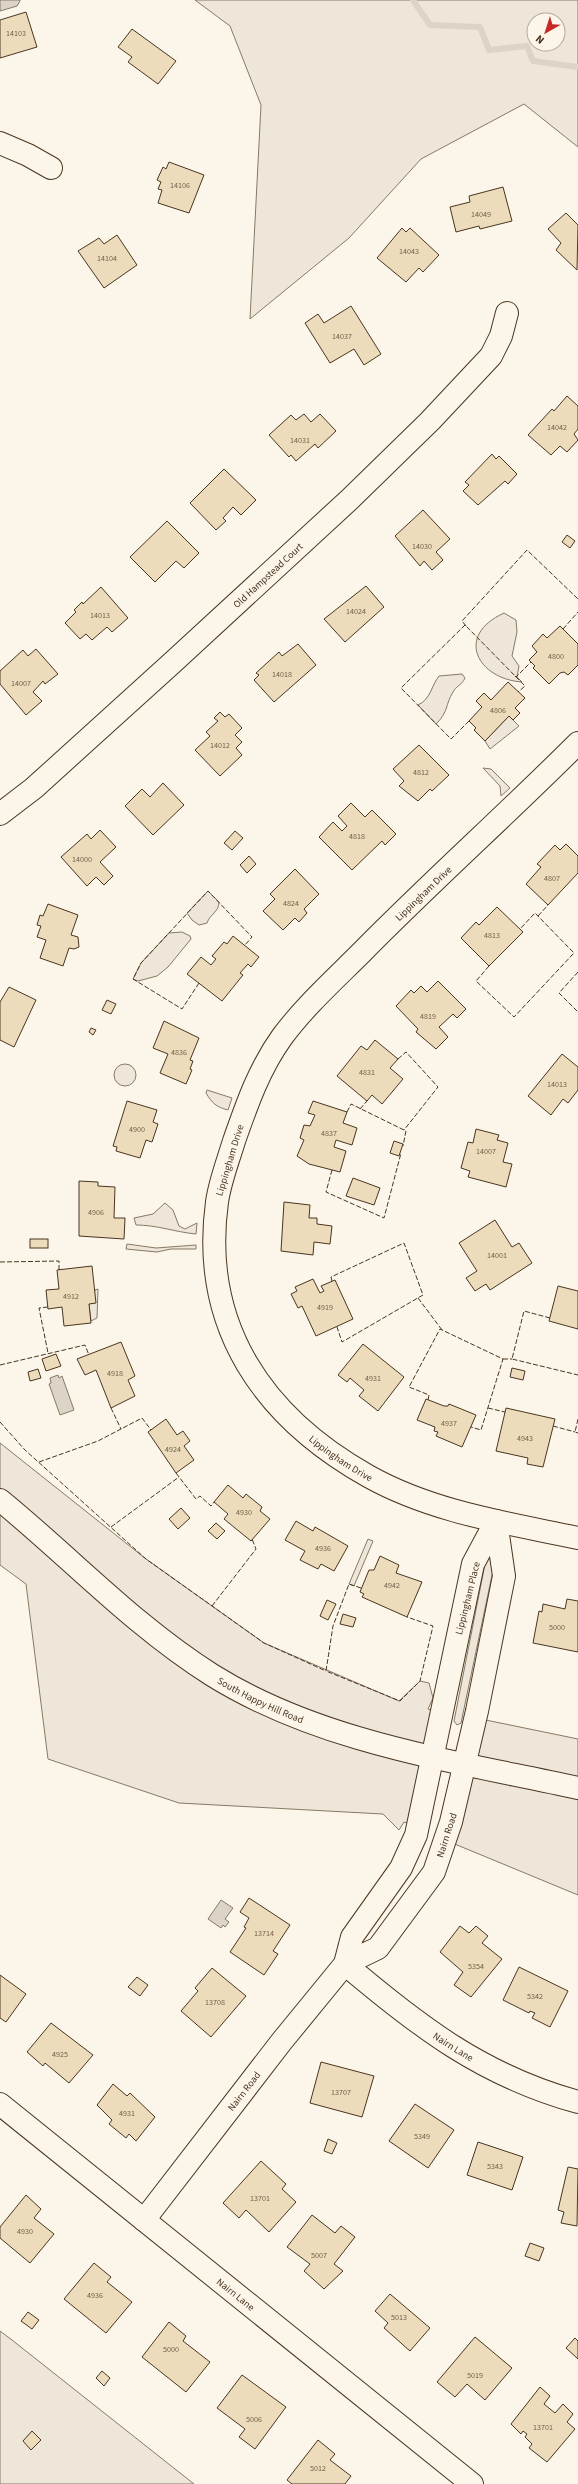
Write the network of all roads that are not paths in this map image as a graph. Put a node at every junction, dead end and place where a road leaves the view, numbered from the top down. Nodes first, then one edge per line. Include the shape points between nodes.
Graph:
1 (0, 143) edge
2 (51, 168) dead end
3 (507, 313) dead end
4 (578, 743) edge
5 (0, 814) edge
6 (0, 1500) edge
7 (496, 1520) junction
8 (578, 1538) edge
9 (433, 1757) junction
10 (465, 1764) junction
11 (578, 1788) edge
12 (345, 1964) junction
13 (578, 2102) edge
14 (0, 2104) edge
15 (144, 2220) junction
16 (472, 2484) edge

1 - 2 street
3 - 5 street, Old Hampstead Court via 501,336 491,356 430,421 172,663 34,788
4 - 7 street, Lippingham Drive via 381,933 284,1035 251,1092 222,1179 213,1238 214,1270 220,1303 230,1335 250,1369 273,1400 300,1429 331,1454 369,1477 446,1508
6 - 9 street, South Happy Hill Road via 99,1589 212,1675 253,1698 308,1722
7 - 8 street, Lippingham Drive
7 - 9 street, Lippingham Place via 473,1564
7 - 10 street via 504,1576
9 - 10 street, South Happy Hill Road
9 - 12 street, Nairn Road via 416,1835 401,1868 352,1937
10 - 11 street, South Happy Hill Road
10 - 12 street, Nairn Road via 451,1822 434,1872 378,1948
12 - 13 street, Nairn Lane via 417,2024 461,2052 520,2084
12 - 15 street, Nairn Road via 282,2040
14 - 15 street, Nairn Lane
15 - 16 street, Nairn Lane

